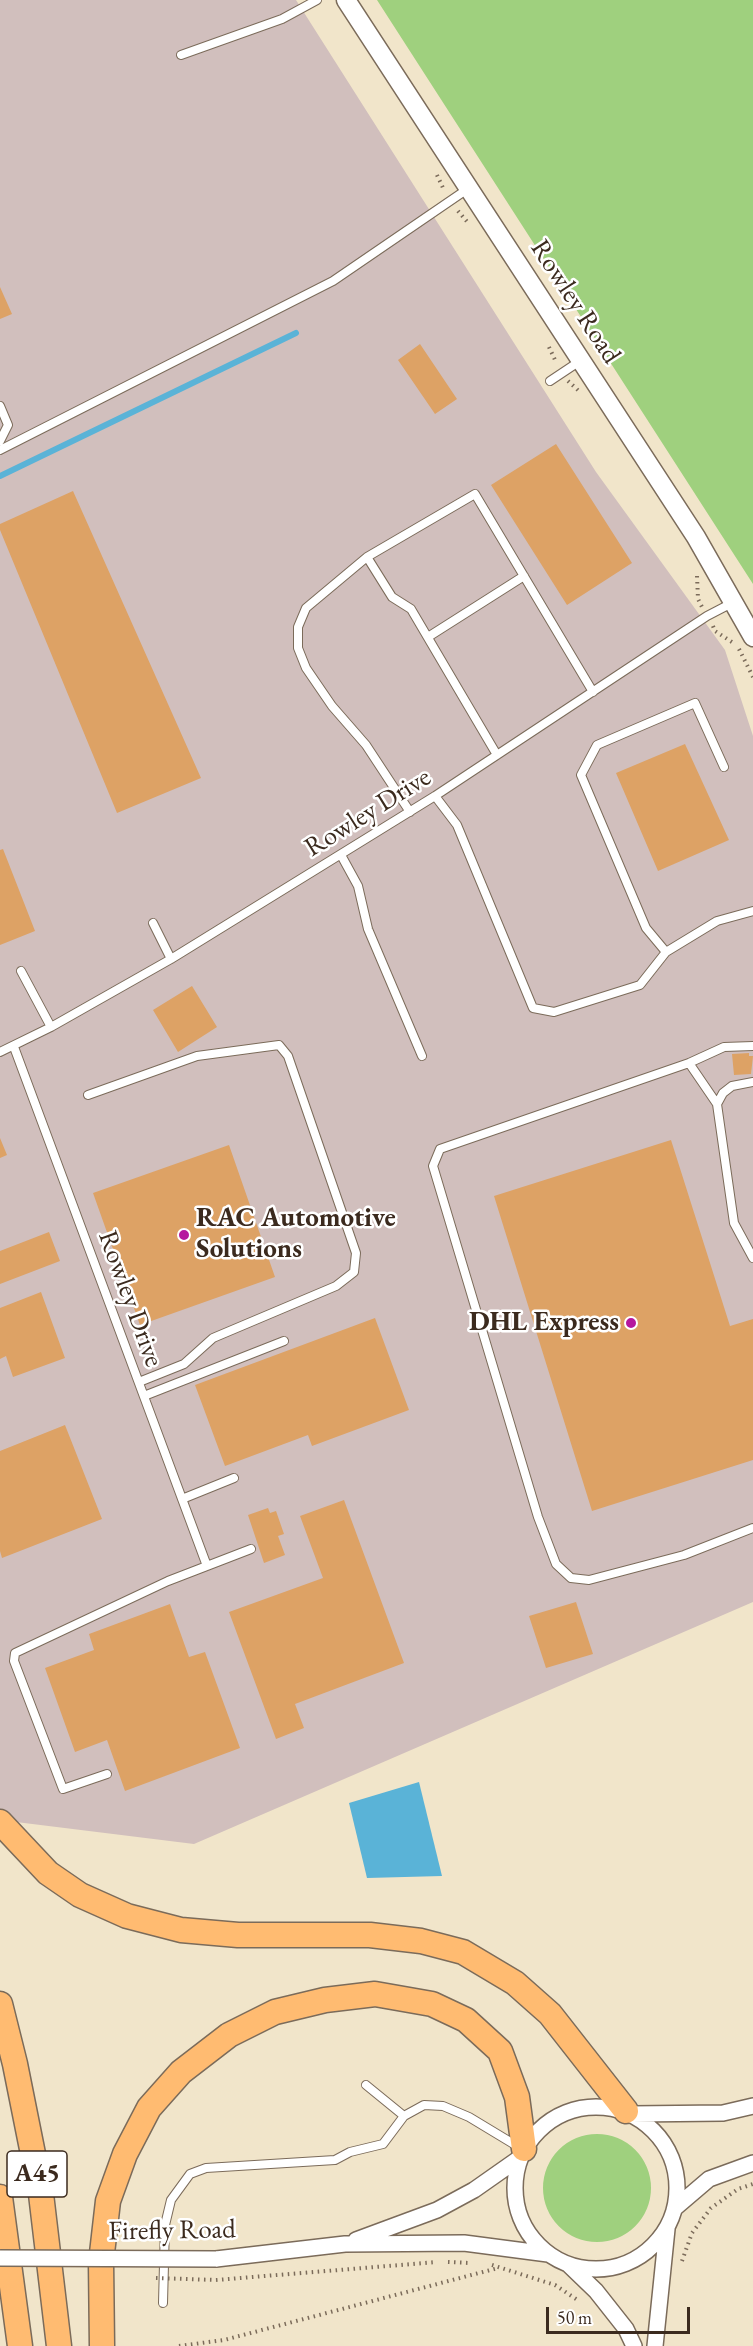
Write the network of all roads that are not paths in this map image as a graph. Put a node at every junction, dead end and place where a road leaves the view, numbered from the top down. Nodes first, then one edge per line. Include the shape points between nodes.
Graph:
1 (317, 0) edge
2 (346, 0) edge
3 (181, 55) dead end
4 (470, 188) junction
5 (581, 360) junction
6 (550, 381) dead end
7 (0, 406) edge
8 (0, 441) edge
9 (0, 450) edge
10 (367, 557) junction
11 (524, 576) junction
12 (735, 602) junction
13 (428, 637) junction
14 (753, 637) edge
15 (593, 692) junction
16 (497, 755) junction
17 (724, 767) dead end
18 (435, 796) junction
19 (410, 812) junction
20 (341, 855) junction
21 (753, 911) edge
22 (153, 923) dead end
23 (666, 952) junction
24 (171, 959) junction
25 (21, 971) dead end
26 (51, 1027) junction
27 (753, 1046) edge
28 (14, 1047) junction
29 (0, 1052) edge
30 (422, 1056) dead end
31 (689, 1063) junction
32 (753, 1082) edge
33 (88, 1095) dead end
34 (717, 1104) junction
35 (753, 1258) edge
36 (284, 1341) dead end
37 (139, 1382) junction
38 (144, 1396) junction
39 (234, 1478) dead end
40 (182, 1499) junction
41 (753, 1528) edge
42 (251, 1549) dead end
43 (207, 1566) junction
44 (107, 1774) dead end
45 (0, 1822) edge
46 (0, 2004) edge
47 (366, 2085) dead end
48 (753, 2106) edge
49 (629, 2113) junction
50 (404, 2116) junction
51 (522, 2153) junction
52 (753, 2163) edge
53 (0, 2197) edge
54 (675, 2208) junction
55 (667, 2229) junction
56 (345, 2244) junction
57 (548, 2254) junction
58 (0, 2258) edge
59 (568, 2265) junction
60 (163, 2303) dead end
61 (20, 2346) edge
62 (58, 2346) edge
63 (102, 2346) edge
64 (634, 2346) edge
65 (655, 2346) edge

1 - 3 lane via 282,19
2 - 4 street, Rowley Road
4 - 5 street, Rowley Road
4 - 9 lane via 333,281
5 - 6 lane
5 - 12 street, Rowley Road
7 - 8 lane via 8,425
10 - 11 lane via 475,494
10 - 13 lane via 392,597 411,609
10 - 19 lane via 306,608 298,627 298,648 306,668 366,745
11 - 13 lane
11 - 15 lane
12 - 14 street, Rowley Road
12 - 15 lane, Rowley Drive via 707,616
13 - 16 lane
15 - 16 lane, Rowley Drive
16 - 18 lane, Rowley Drive
17 - 23 lane via 695,703 597,745 581,775 646,928
18 - 19 lane, Rowley Drive
18 - 23 lane via 457,825 533,1008 554,1012 640,985
19 - 20 lane, Rowley Drive
20 - 24 lane, Rowley Drive
20 - 30 lane via 358,886 368,929
21 - 23 lane via 717,921
22 - 24 lane
24 - 26 lane, Rowley Drive
25 - 26 lane
26 - 28 lane, Rowley Drive
27 - 31 lane via 724,1047
28 - 29 lane, Rowley Drive
28 - 37 lane, Rowley Drive
31 - 34 lane
31 - 41 lane via 440,1149 433,1166 538,1517 556,1564 571,1578 589,1580 684,1555
32 - 34 lane via 732,1086
33 - 37 lane via 197,1056 279,1044 288,1056 356,1253 354,1272 336,1286 213,1338 184,1364
34 - 35 lane via 734,1223
36 - 38 lane
37 - 38 lane, Rowley Drive
38 - 40 lane, Rowley Drive
39 - 40 lane
40 - 43 lane, Rowley Drive
42 - 43 lane
43 - 44 lane via 15,1653 14,1661 63,1789
45 - 49 highway via 48,1873 80,1895 126,1916 181,1930 238,1935 370,1935 421,1941 463,1952 515,1983 550,2014
46 - 62 highway, A45 via 41,2194
47 - 50 lane
48 - 49 street via 723,2113
49 - 51 street via 603,2106 579,2108 556,2116 538,2130
49 - 54 street via 650,2126 665,2143 676,2175
50 - 51 lane via 424,2105 443,2106 469,2117
50 - 60 lane via 383,2144 335,2160 206,2168 190,2174 171,2200 165,2225
51 - 56 street, Firefly Road via 474,2190 436,2210
51 - 57 street via 515,2188 521,2220 532,2239
51 - 63 highway via 517,2097 500,2051 466,2020 432,2004 375,1994 275,2012 230,2035 181,2072 149,2108 108,2201 101,2262
52 - 54 street via 709,2179
53 - 61 highway, A45
54 - 55 street
55 - 59 street via 653,2247 613,2268
55 - 65 street
56 - 57 street, Firefly Road via 464,2243
56 - 58 street, Firefly Road, bridge via 216,2259
57 - 59 street
59 - 64 street via 596,2291 626,2329

